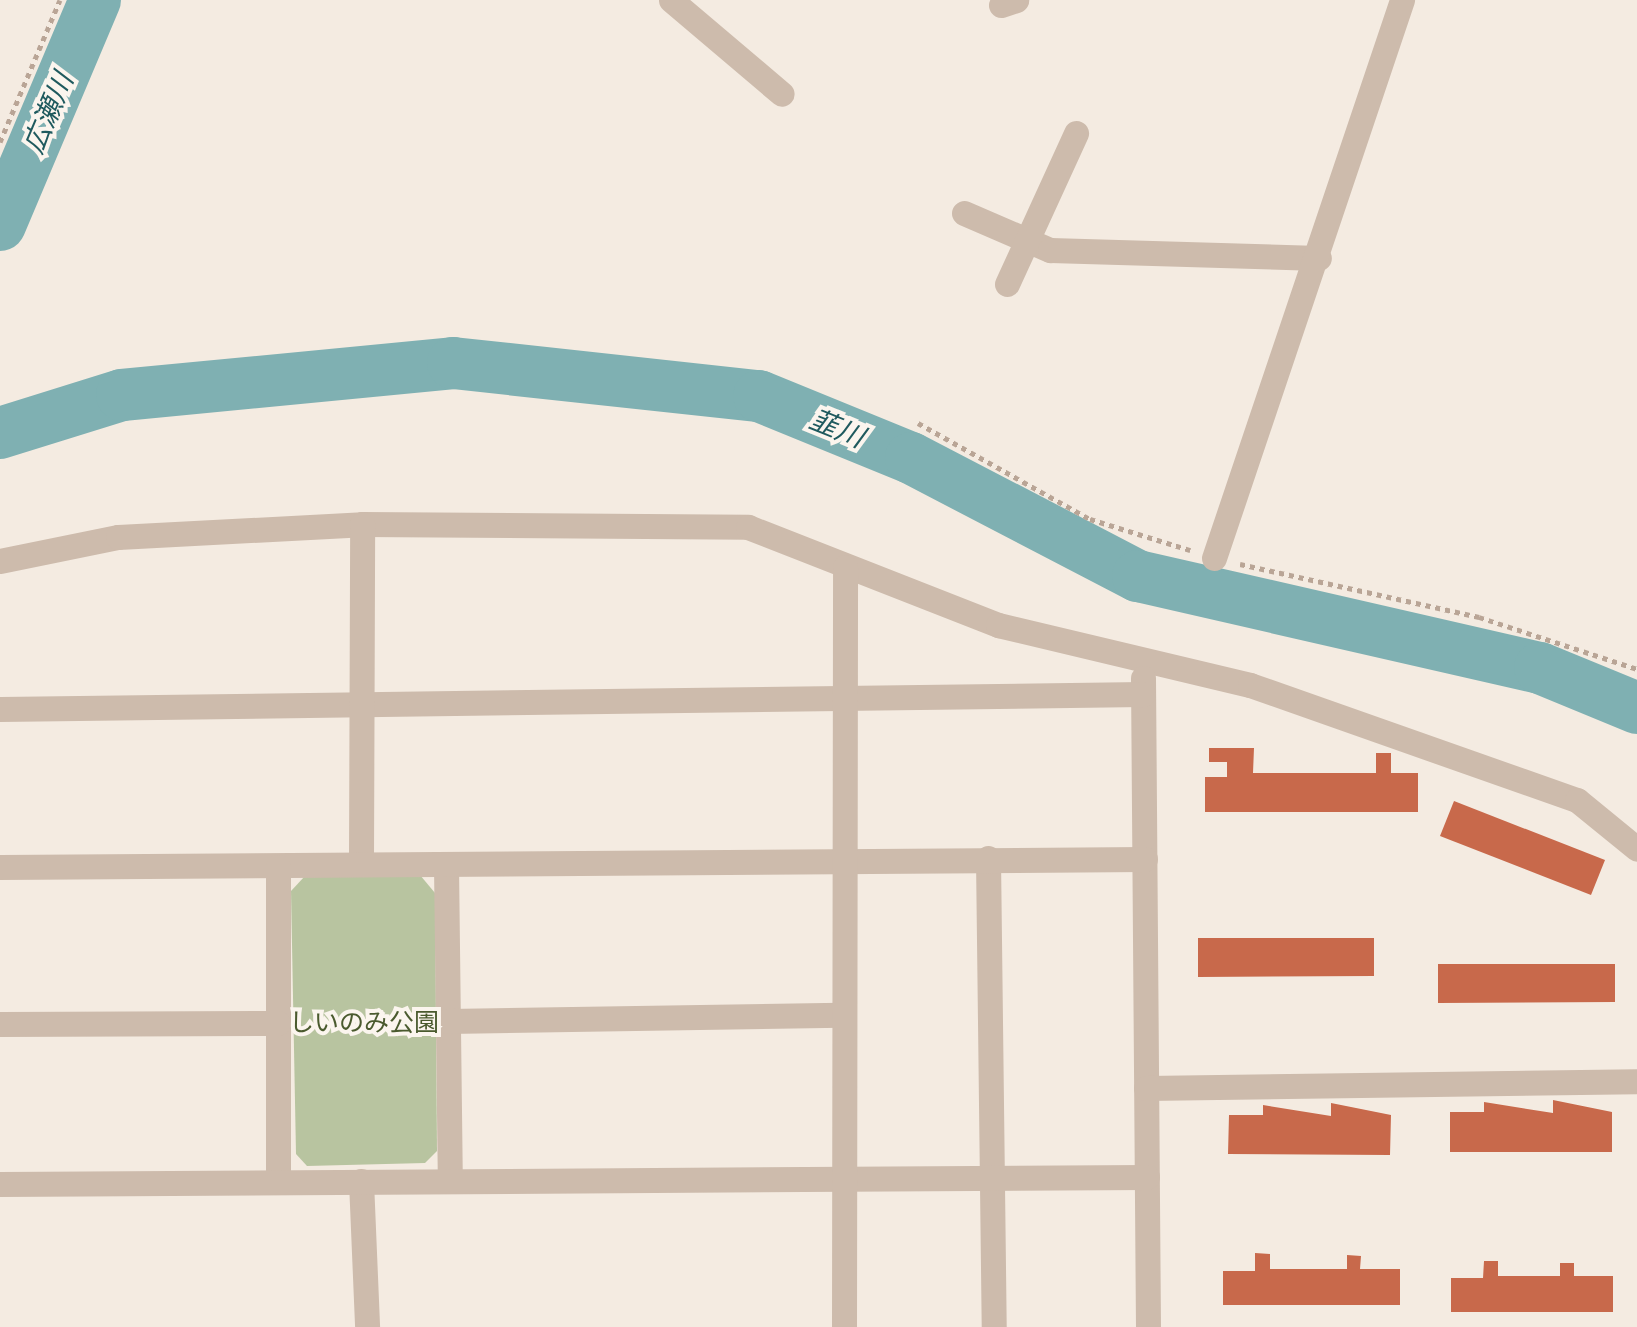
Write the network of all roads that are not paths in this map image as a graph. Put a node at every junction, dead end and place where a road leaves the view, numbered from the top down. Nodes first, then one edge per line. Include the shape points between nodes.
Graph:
1 (671, 0) edge
2 (1402, 0) edge
3 (782, 94) dead end
4 (1076, 133) dead end
5 (964, 213) dead end
6 (1027, 240) junction
7 (1318, 258) junction
8 (1006, 284) dead end
9 (362, 524) junction
10 (1214, 558) road end
11 (0, 561) edge
12 (845, 567) junction
13 (1144, 663) junction
14 (1144, 694) junction
15 (843, 704) junction
16 (360, 708) junction
17 (0, 709) edge
18 (1637, 849) edge
19 (840, 856) junction
20 (988, 858) junction
21 (1144, 859) junction
22 (361, 860) junction
23 (446, 864) junction
24 (0, 867) edge
25 (278, 867) junction
26 (841, 1015) junction
27 (448, 1021) junction
28 (278, 1023) junction
29 (0, 1024) edge
30 (1637, 1081) edge
31 (1146, 1088) junction
32 (1147, 1176) junction
33 (992, 1177) junction
34 (842, 1178) junction
35 (450, 1180) junction
36 (278, 1181) junction
37 (360, 1181) junction
38 (0, 1184) edge
39 (367, 1327) edge
40 (844, 1327) edge
41 (994, 1327) edge
42 (1148, 1327) edge

1 - 3 street
2 - 7 street
4 - 6 street
5 - 6 street
6 - 7 street via 1050,250
6 - 8 street
7 - 10 street
9 - 11 street via 118,537
9 - 12 street via 748,527
9 - 16 street
12 - 13 street via 998,625
12 - 15 street
13 - 14 street
13 - 18 street via 1250,686 1577,800
14 - 15 street
14 - 21 street
15 - 16 street
15 - 19 street
16 - 17 street
16 - 22 street
19 - 20 street
19 - 23 street
19 - 26 street
20 - 21 street
20 - 33 street
21 - 31 street
22 - 23 street
22 - 25 street
23 - 27 street
24 - 25 street
25 - 28 street
26 - 27 street
26 - 34 street
27 - 35 street
28 - 29 street
28 - 36 street
30 - 31 street
31 - 32 street
32 - 33 street
32 - 42 street
33 - 34 street
33 - 41 street
34 - 35 street
34 - 40 street
35 - 37 street
36 - 37 street
36 - 38 street
37 - 39 street

